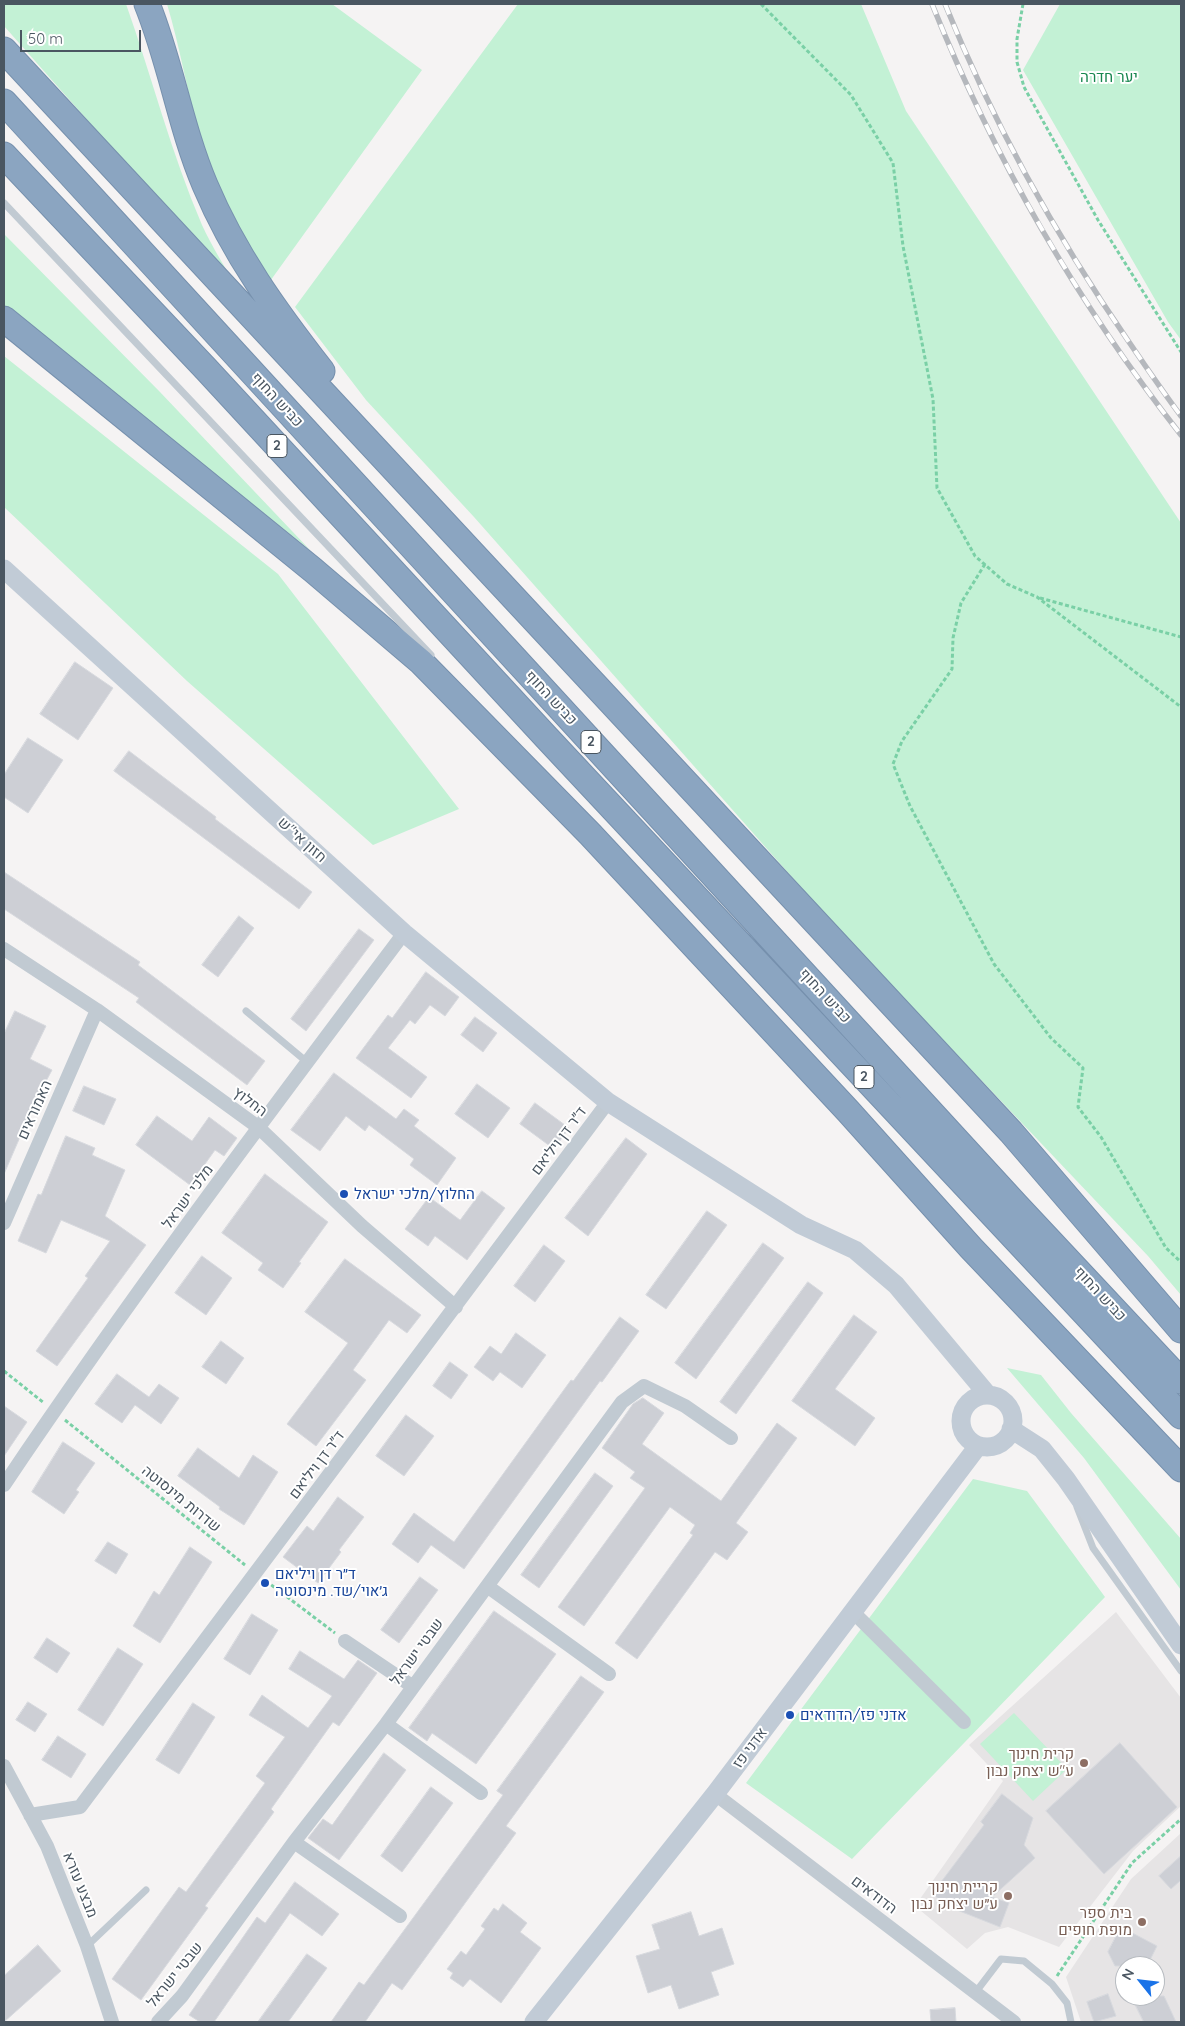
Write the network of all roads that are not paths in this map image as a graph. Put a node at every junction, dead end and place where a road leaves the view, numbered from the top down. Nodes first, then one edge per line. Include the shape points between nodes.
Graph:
1 (147, 4) edge
2 (4, 50) edge
3 (4, 102) edge
4 (4, 155) edge
5 (4, 203) edge
6 (4, 319) edge
7 (434, 512) junction
8 (4, 568) edge
9 (438, 663) dead end
10 (478, 708) dead end
11 (590, 834) junction
12 (404, 933) junction
13 (4, 949) edge
14 (97, 1010) junction
15 (246, 1011) dead end
16 (307, 1062) junction
17 (608, 1102) junction
18 (258, 1127) junction
19 (4, 1223) edge
20 (456, 1308) junction
21 (1181, 1330) edge
22 (1097, 1380) junction
23 (1181, 1380) edge
24 (988, 1395) junction
25 (1181, 1416) edge
26 (1011, 1429) junction
27 (731, 1438) dead end
28 (978, 1446) junction
29 (1181, 1469) edge
30 (1066, 1479) junction
31 (1181, 1479) edge
32 (4, 1485) edge
33 (487, 1586) junction
34 (853, 1612) junction
35 (345, 1641) road end
36 (1181, 1646) edge
37 (1181, 1671) edge
38 (609, 1674) dead end
39 (412, 1686) junction
40 (964, 1722) dead end
41 (386, 1724) junction
42 (4, 1766) edge
43 (481, 1793) dead end
44 (715, 1794) junction
45 (30, 1815) junction
46 (294, 1842) junction
47 (146, 1890) dead end
48 (400, 1916) dead end
49 (88, 1946) junction
50 (976, 1993) junction
51 (112, 2022) edge
52 (158, 2022) edge
53 (534, 2022) edge
54 (1014, 2022) edge
55 (1071, 2022) edge

1 - 7 highway via 204,184 236,250 285,323
2 - 7 highway
3 - 23 highway, כביש החוף / 2 via 1009,1198
4 - 25 highway, כביש החוף / 2
5 - 9 lane
6 - 11 highway via 421,662
7 - 21 highway via 1012,1132
8 - 12 street, חזון אי"ש
10 - 11 lane
11 - 22 highway via 841,1103 971,1248
12 - 16 street, מלכי ישראל
12 - 17 street, חזון אי"ש
13 - 14 street, החלוץ
14 - 18 street, החלוץ
14 - 19 street, האמוראים
15 - 16 lane
16 - 18 street, מלכי ישראל
17 - 20 street, ד״ר דן ויליאם
17 - 24 street, חזון אי"ש via 801,1225 855,1250 896,1285
18 - 20 street, החלוץ via 362,1226
18 - 32 street, מלכי ישראל
20 - 45 street, ד״ר דן ויליאם via 80,1808
22 - 29 highway
22 - 31 highway
24 - 26 street via 1004,1402 1011,1412
24 - 28 street via 970,1401 961,1417 964,1434
26 - 28 street via 1007,1437 996,1445
26 - 30 street via 1042,1449
27 - 33 street, שבטי ישראל via 684,1406 644,1386 622,1402
28 - 34 street, אדני פז
30 - 36 street
30 - 37 lane via 1093,1548
33 - 38 street
33 - 39 street, שבטי ישראל
34 - 40 street
34 - 44 street, אדני פז
35 - 39 street
39 - 41 street, שבטי ישראל
41 - 43 street
41 - 46 street, שבטי ישראל
42 - 45 street, מבצע עזרא
44 - 50 street, הדודאים
44 - 53 street, אדני פז
45 - 49 street, מבצע עזרא via 47,1846
46 - 48 street
46 - 52 street, שבטי ישראל via 182,1996
47 - 49 lane
49 - 51 street, מבצע עזרא
50 - 54 street, הדודאים
50 - 55 lane via 1002,1959 1024,1962 1052,1984 1067,2003

